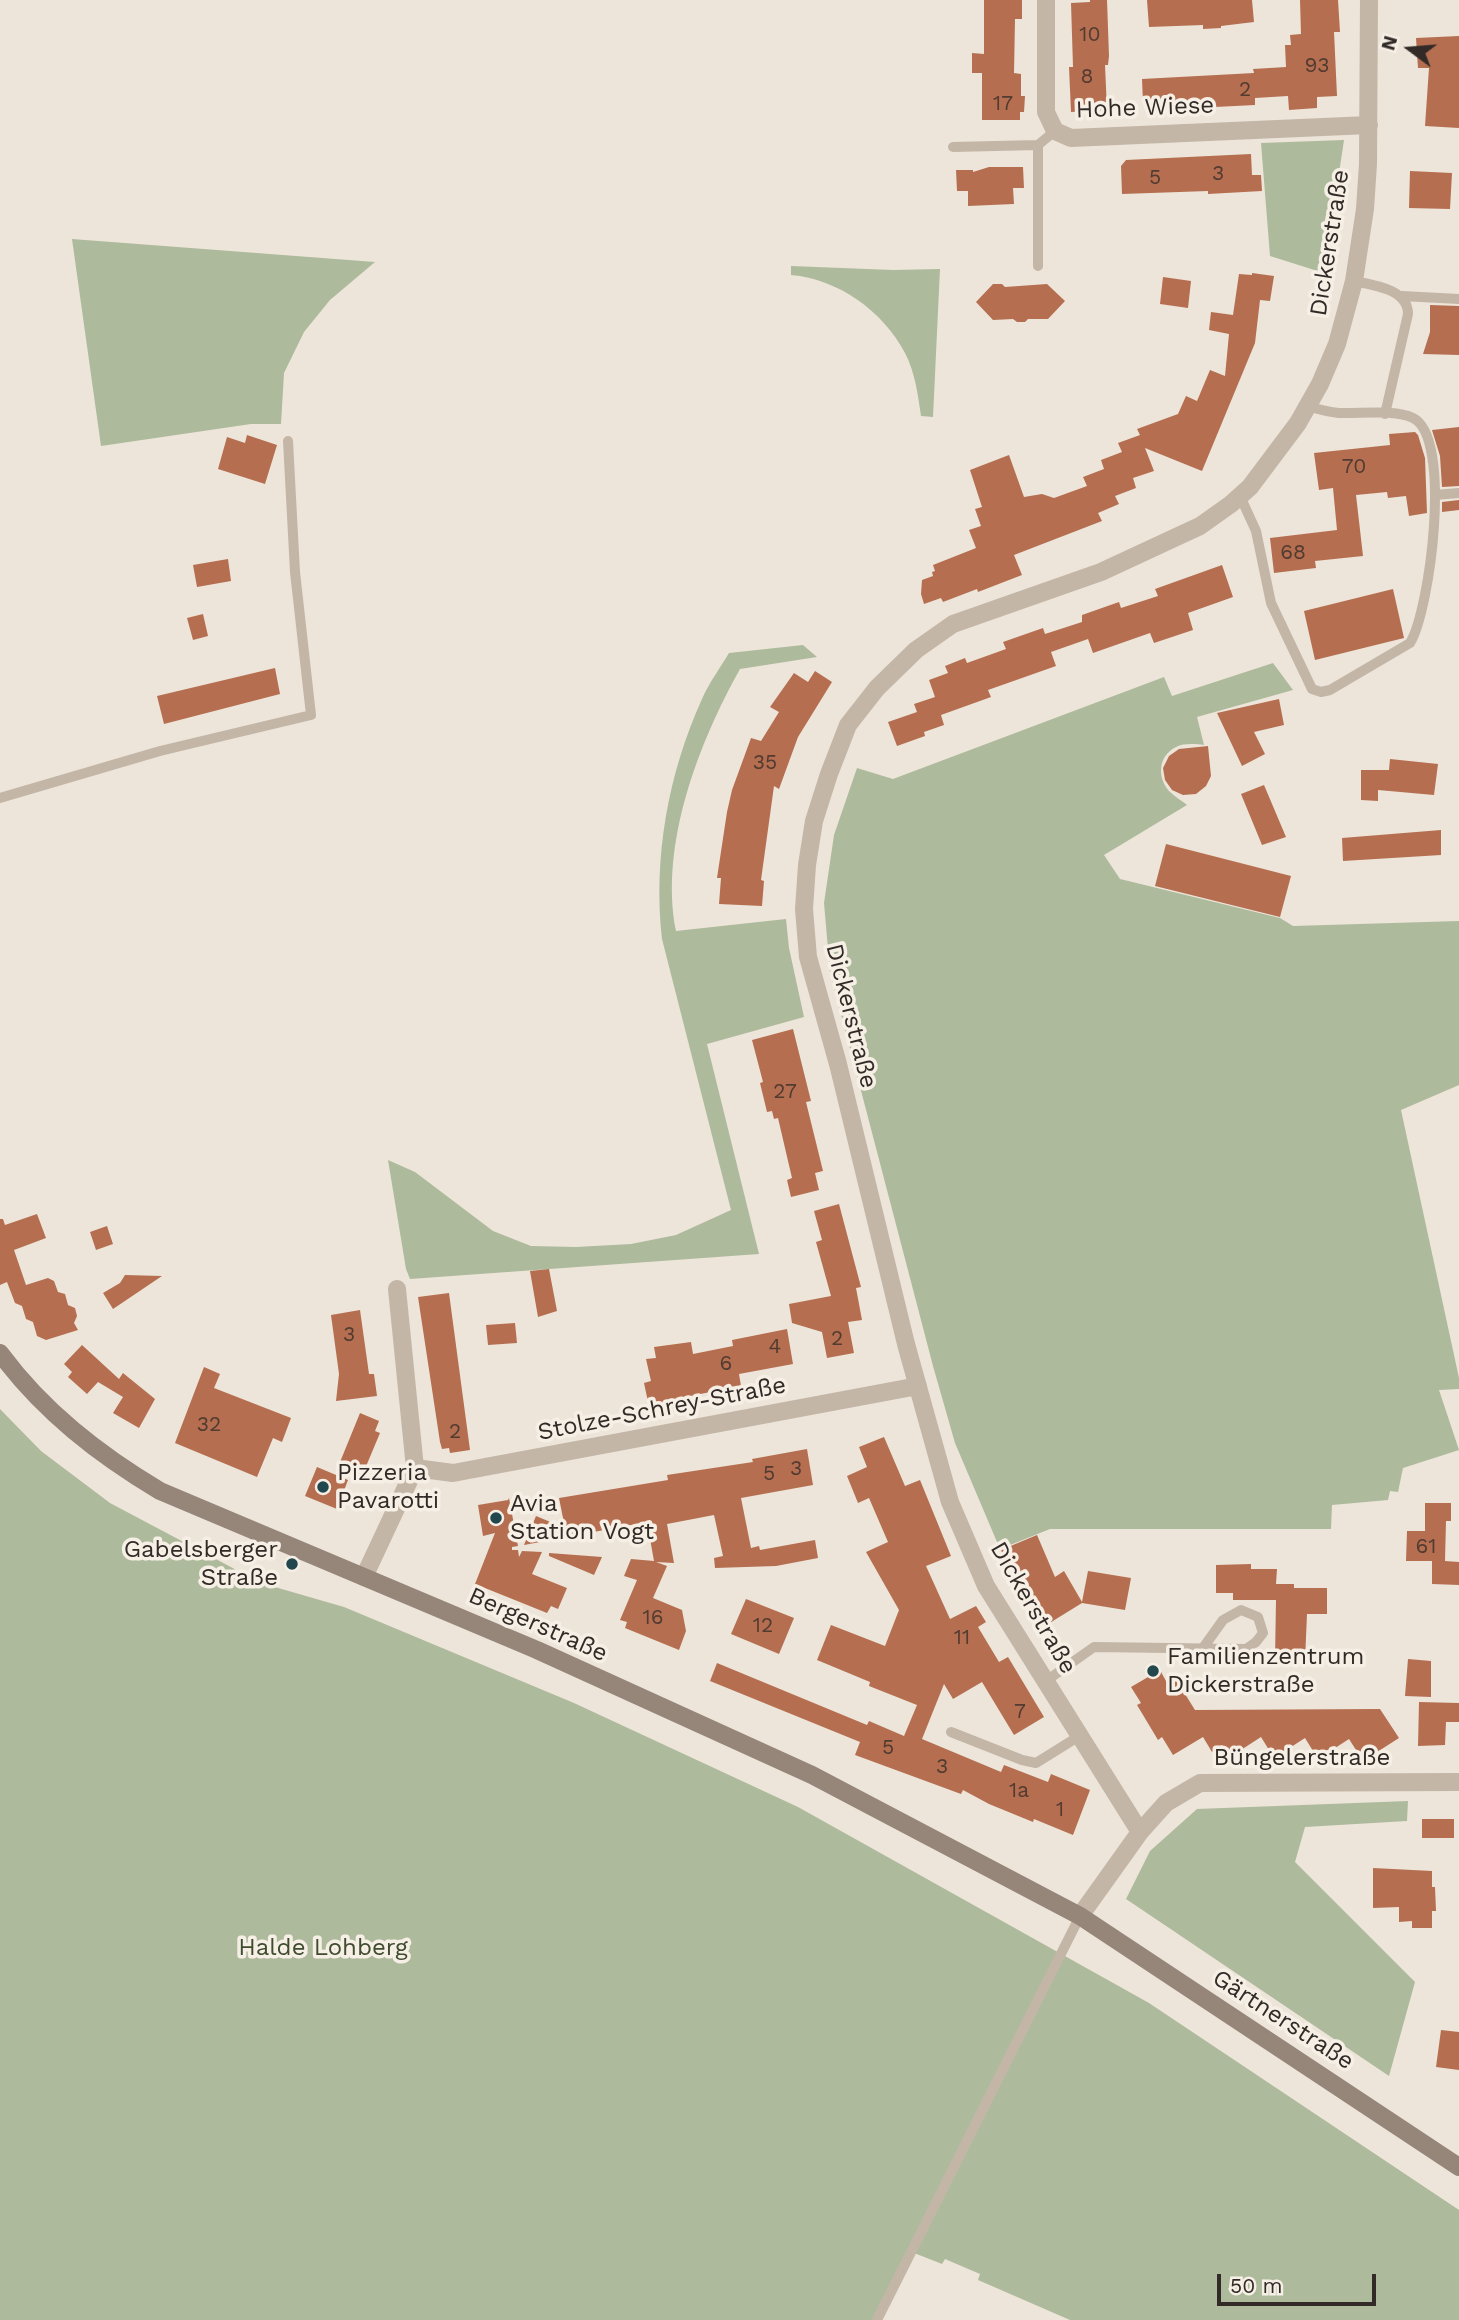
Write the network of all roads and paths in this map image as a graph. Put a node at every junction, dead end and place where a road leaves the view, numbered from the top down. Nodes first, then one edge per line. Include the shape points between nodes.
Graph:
1 (1046, 0) edge
2 (1369, 0) edge
3 (1369, 125) junction
4 (1055, 131) junction
5 (1038, 145) junction
6 (953, 148) dead end
7 (1038, 265) dead end
8 (1354, 281) junction
9 (1402, 296) junction
10 (1459, 299) edge
11 (1307, 407) junction
12 (1385, 414) junction
13 (288, 441) dead end
14 (1459, 493) edge
15 (1435, 495) junction
16 (1240, 496) junction
17 (0, 798) edge
18 (397, 1289) dead end
19 (0, 1353) edge
20 (918, 1386) junction
21 (415, 1468) junction
22 (364, 1577) junction
23 (1203, 1648) junction
24 (1046, 1681) junction
25 (951, 1732) dead end
26 (1081, 1735) junction
27 (1459, 1782) edge
28 (1140, 1832) junction
29 (1080, 1916) junction
30 (1459, 2167) edge
31 (877, 2320) edge

1 - 4 street, Hohe Wiese via 1046,112
2 - 3 street, Dickerstraße
3 - 4 street, Hohe Wiese via 1071,138
3 - 8 street, Dickerstraße via 1365,209
4 - 5 lane
5 - 6 lane
5 - 7 lane
8 - 9 lane
8 - 11 street, Dickerstraße via 1337,344
9 - 10 lane
9 - 12 lane via 1408,314
11 - 12 lane
11 - 16 street, Dickerstraße
12 - 15 lane via 1401,414 1423,425 1435,471
13 - 17 lane via 295,572 311,715 160,751
14 - 15 lane
15 - 16 lane via 1434,537 1417,632 1390,657 1321,692 1312,689 1306,679 1271,603 1256,531
16 - 20 street, Dickerstraße via 1200,526 1142,555 953,624 916,650 877,688 848,725 829,774 814,821 807,865 808,957
18 - 21 street
19 - 22 main road, Bergerstraße via 78,1436 160,1492
20 - 21 street, Stolze-Schrey-Straße via 453,1473
20 - 24 street, Dickerstraße via 950,1502 986,1586
21 - 22 street
22 - 29 main road, Bergerstraße via 812,1775
23 - 23 lane via 1246,1649 1263,1633 1258,1617 1241,1610 1223,1620
23 - 24 lane via 1094,1647
24 - 26 street, Dickerstraße
25 - 26 lane via 1036,1763
26 - 28 street, Dickerstraße
27 - 28 street, Büngelerstraße via 1200,1783 1166,1803
28 - 29 street, Büngelerstraße
29 - 30 main road, Gärtnerstraße
29 - 31 lane

